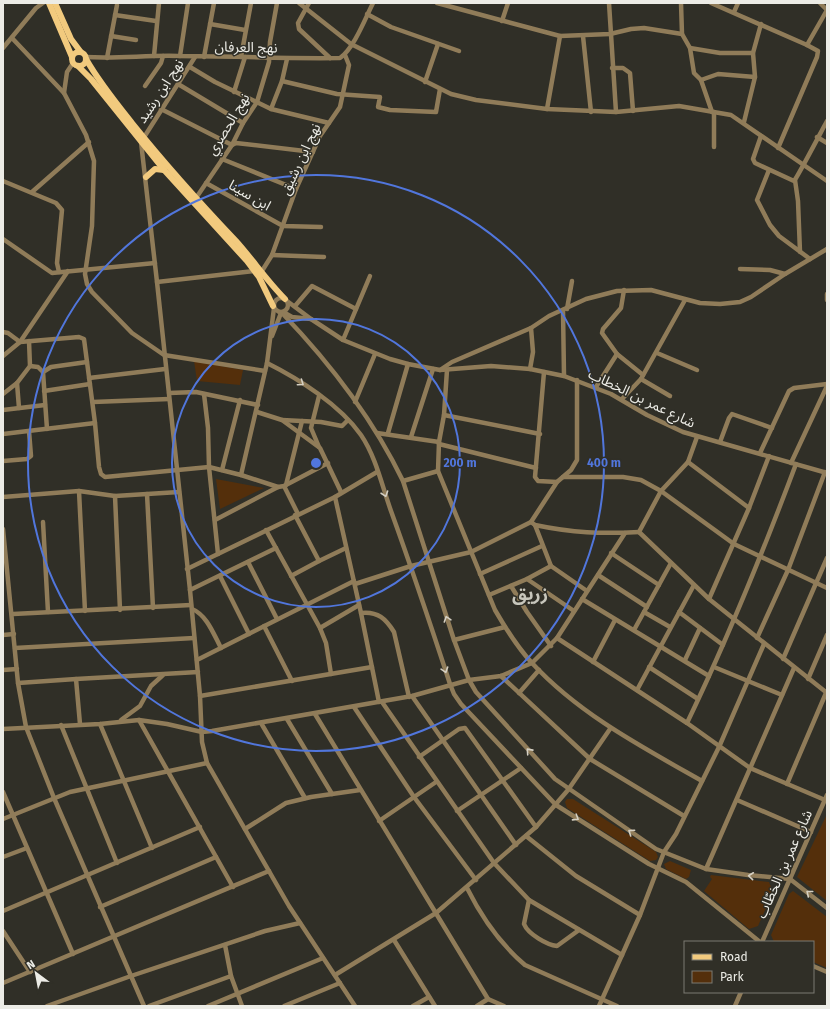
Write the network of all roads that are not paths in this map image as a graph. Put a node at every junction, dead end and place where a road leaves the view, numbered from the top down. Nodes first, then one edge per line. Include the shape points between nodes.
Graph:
1 (43, 3) edge
2 (49, 3) edge
3 (55, 3) edge
4 (159, 3) edge
5 (188, 3) edge
6 (214, 3) edge
7 (251, 3) edge
8 (277, 3) edge
9 (299, 3) edge
10 (309, 3) edge
11 (373, 3) edge
12 (437, 3) edge
13 (508, 3) edge
14 (609, 3) edge
15 (681, 3) edge
16 (711, 3) edge
17 (738, 3) edge
18 (820, 3) edge
19 (117, 5) dead end
20 (306, 8) junction
21 (827, 10) edge
22 (734, 12) junction
23 (367, 14) junction
24 (115, 15) junction
25 (156, 21) junction
26 (502, 21) junction
27 (210, 24) junction
28 (761, 24) junction
29 (245, 30) junction
30 (610, 34) junction
31 (682, 34) junction
32 (111, 36) junction
33 (560, 36) junction
34 (583, 36) junction
35 (12, 38) junction
36 (136, 40) dead end
37 (351, 44) junction
38 (438, 44) junction
39 (807, 45) junction
40 (3, 48) edge
41 (690, 48) junction
42 (80, 51) junction
43 (459, 51) dead end
44 (753, 53) junction
45 (345, 55) junction
46 (154, 56) junction
47 (163, 56) junction
48 (180, 56) junction
49 (195, 57) junction
50 (204, 57) junction
51 (243, 57) junction
52 (86, 58) junction
53 (106, 58) junction
54 (270, 58) junction
55 (330, 58) junction
56 (287, 59) junction
57 (74, 62) junction
58 (190, 67) junction
59 (612, 68) junction
60 (754, 76) junction
61 (701, 80) junction
62 (282, 81) junction
63 (425, 82) junction
64 (178, 84) junction
65 (145, 86) dead end
66 (440, 89) junction
67 (234, 92) junction
68 (64, 93) junction
69 (344, 94) junction
70 (257, 102) junction
71 (161, 109) junction
72 (271, 109) junction
73 (547, 109) junction
74 (633, 111) junction
75 (591, 112) junction
76 (616, 112) junction
77 (713, 112) junction
78 (827, 121) edge
79 (243, 122) junction
80 (744, 122) junction
81 (329, 123) junction
82 (761, 136) junction
83 (817, 137) junction
84 (142, 139) junction
85 (89, 142) junction
86 (827, 144) edge
87 (232, 145) junction
88 (714, 148) dead end
89 (778, 148) junction
90 (313, 152) junction
91 (222, 158) junction
92 (802, 164) junction
93 (769, 170) junction
94 (165, 171) junction
95 (146, 177) junction
96 (795, 180) junction
97 (3, 181) edge
98 (827, 181) edge
99 (206, 182) junction
100 (296, 189) junction
101 (32, 192) junction
102 (196, 198) junction
103 (283, 226) junction
104 (322, 227) dead end
105 (3, 239) edge
106 (827, 249) edge
107 (800, 252) junction
108 (272, 255) junction
109 (324, 257) dead end
110 (810, 259) junction
111 (155, 263) junction
112 (740, 269) dead end
113 (86, 270) junction
114 (254, 271) junction
115 (262, 271) junction
116 (59, 272) junction
117 (68, 272) junction
118 (785, 274) junction
119 (370, 276) dead end
120 (158, 282) junction
121 (572, 282) dead end
122 (624, 290) junction
123 (827, 294) edge
124 (286, 300) junction
125 (685, 300) junction
126 (827, 300) edge
127 (295, 306) junction
128 (274, 307) junction
129 (356, 309) junction
130 (565, 310) junction
131 (282, 312) junction
132 (311, 319) junction
133 (531, 328) junction
134 (3, 332) edge
135 (271, 337) junction
136 (343, 340) junction
137 (30, 341) junction
138 (20, 342) junction
139 (657, 353) junction
140 (375, 354) junction
141 (617, 354) junction
142 (164, 355) junction
143 (3, 356) edge
144 (87, 362) junction
145 (267, 363) junction
146 (408, 364) junction
147 (30, 366) junction
148 (165, 369) junction
149 (433, 369) junction
150 (530, 369) junction
151 (440, 370) junction
152 (447, 370) junction
153 (697, 370) dead end
154 (265, 371) junction
155 (43, 372) junction
156 (544, 372) junction
157 (564, 376) junction
158 (642, 377) junction
159 (90, 378) junction
160 (577, 380) junction
161 (17, 383) junction
162 (90, 384) junction
163 (827, 385) edge
164 (596, 387) junction
165 (44, 391) junction
166 (3, 394) edge
167 (204, 394) junction
168 (169, 396) junction
169 (319, 396) junction
170 (670, 396) dead end
171 (240, 400) junction
172 (622, 400) junction
173 (93, 402) junction
174 (355, 402) junction
175 (45, 405) junction
176 (258, 405) junction
177 (19, 408) junction
178 (3, 410) edge
179 (257, 412) junction
180 (444, 415) junction
181 (282, 420) junction
182 (348, 420) junction
183 (302, 421) junction
184 (312, 421) junction
185 (95, 424) junction
186 (772, 428) junction
187 (48, 429) junction
188 (29, 431) junction
189 (299, 433) junction
190 (377, 433) junction
191 (388, 433) junction
192 (3, 434) edge
193 (540, 434) junction
194 (411, 437) junction
195 (697, 437) junction
196 (720, 442) junction
197 (439, 443) junction
198 (320, 448) junction
199 (760, 453) junction
200 (769, 456) junction
201 (3, 461) edge
202 (688, 462) junction
203 (328, 463) junction
204 (793, 463) junction
205 (209, 467) junction
206 (536, 468) junction
207 (176, 469) junction
208 (222, 470) junction
209 (438, 471) junction
210 (377, 472) junction
211 (826, 472) edge
212 (241, 475) junction
213 (563, 477) junction
214 (402, 482) junction
215 (557, 482) junction
216 (285, 486) junction
217 (278, 487) junction
218 (79, 491) junction
219 (661, 491) junction
220 (179, 492) junction
221 (341, 492) junction
222 (147, 494) junction
223 (114, 496) junction
224 (3, 497) edge
225 (334, 497) junction
226 (749, 508) junction
227 (297, 514) junction
228 (215, 520) junction
229 (43, 522) dead end
230 (533, 523) junction
231 (3, 529) edge
232 (266, 530) junction
233 (639, 532) junction
234 (624, 533) junction
235 (734, 544) junction
236 (542, 546) junction
237 (276, 548) junction
238 (346, 548) junction
239 (471, 552) junction
240 (611, 553) junction
241 (218, 554) junction
242 (761, 558) junction
243 (827, 558) edge
244 (318, 561) junction
245 (248, 562) junction
246 (428, 563) junction
247 (671, 563) junction
248 (411, 566) junction
249 (551, 566) junction
250 (187, 569) junction
251 (788, 570) junction
252 (480, 574) junction
253 (598, 575) junction
254 (220, 576) junction
255 (291, 576) junction
256 (527, 579) junction
257 (354, 583) junction
258 (816, 583) junction
259 (659, 585) junction
260 (694, 585) junction
261 (511, 586) junction
262 (827, 588) edge
263 (190, 590) junction
264 (587, 591) junction
265 (489, 595) junction
266 (582, 598) junction
267 (709, 599) junction
268 (306, 605) junction
269 (359, 605) junction
270 (192, 607) junction
271 (647, 607) junction
272 (153, 608) junction
273 (120, 610) junction
274 (85, 611) junction
275 (574, 611) junction
276 (48, 612) junction
277 (644, 612) junction
278 (679, 612) junction
279 (12, 614) junction
280 (361, 614) junction
281 (277, 619) junction
282 (615, 620) junction
283 (734, 620) junction
284 (264, 626) junction
285 (505, 627) junction
286 (670, 627) junction
287 (320, 628) junction
288 (700, 628) junction
289 (634, 630) junction
290 (14, 634) junction
291 (249, 634) junction
292 (3, 635) edge
293 (827, 635) edge
294 (194, 638) junction
295 (557, 638) junction
296 (757, 638) junction
297 (454, 640) junction
298 (764, 644) junction
299 (723, 645) junction
300 (551, 646) junction
301 (660, 646) junction
302 (15, 648) junction
303 (221, 648) junction
304 (783, 659) junction
305 (197, 660) junction
306 (685, 660) junction
307 (593, 662) junction
308 (532, 663) junction
309 (372, 667) junction
310 (650, 667) junction
311 (714, 667) junction
312 (794, 668) junction
313 (3, 670) edge
314 (17, 670) junction
315 (539, 670) junction
316 (198, 672) junction
317 (331, 674) junction
318 (163, 675) junction
319 (501, 676) junction
320 (710, 676) junction
321 (808, 679) junction
322 (76, 680) junction
323 (469, 680) junction
324 (292, 681) junction
325 (748, 682) junction
326 (18, 683) junction
327 (450, 684) junction
328 (637, 690) junction
329 (519, 693) junction
330 (826, 693) edge
331 (200, 696) junction
332 (782, 696) junction
333 (410, 697) junction
334 (698, 699) junction
335 (381, 702) junction
336 (354, 707) junction
337 (315, 714) junction
338 (287, 719) junction
339 (139, 720) junction
340 (120, 721) junction
341 (687, 723) junction
342 (80, 724) junction
343 (100, 724) junction
344 (261, 724) junction
345 (61, 725) junction
346 (26, 727) junction
347 (3, 729) edge
348 (610, 729) junction
349 (202, 732) junction
350 (442, 740) junction
351 (719, 747) junction
352 (419, 757) junction
353 (590, 759) junction
354 (208, 764) junction
355 (520, 768) junction
356 (750, 768) junction
357 (168, 772) junction
358 (502, 781) junction
359 (702, 781) junction
360 (123, 782) junction
361 (436, 782) junction
362 (786, 784) junction
363 (88, 788) junction
364 (360, 790) junction
365 (568, 790) junction
366 (3, 792) edge
367 (332, 794) junction
368 (481, 796) junction
369 (414, 797) junction
370 (826, 797) edge
371 (54, 798) junction
372 (305, 798) junction
373 (737, 800) junction
374 (556, 805) junction
375 (457, 812) junction
376 (13, 814) junction
377 (684, 816) junction
378 (3, 819) edge
379 (379, 821) junction
380 (536, 827) junction
381 (200, 828) junction
382 (245, 829) junction
383 (810, 832) junction
384 (526, 836) junction
385 (516, 845) junction
386 (27, 848) junction
387 (152, 848) junction
388 (664, 852) junction
389 (216, 857) junction
390 (3, 858) edge
391 (117, 863) junction
392 (494, 863) junction
393 (657, 869) junction
394 (706, 869) junction
395 (269, 871) junction
396 (87, 876) junction
397 (790, 879) junction
398 (476, 880) junction
399 (233, 887) junction
400 (467, 888) junction
401 (46, 892) junction
402 (529, 900) junction
403 (100, 906) junction
404 (827, 908) edge
405 (3, 910) edge
406 (436, 913) junction
407 (640, 915) junction
408 (300, 923) junction
409 (578, 930) junction
410 (3, 931) edge
411 (114, 937) junction
412 (394, 940) junction
413 (760, 941) edge
414 (761, 941) edge
415 (225, 944) junction
416 (73, 954) junction
417 (622, 956) junction
418 (323, 958) junction
419 (814, 966) edge
420 (30, 972) junction
421 (827, 972) edge
422 (335, 975) junction
423 (131, 976) junction
424 (231, 976) junction
425 (3, 983) edge
426 (340, 983) junction
427 (741, 993) edge
428 (237, 995) junction
429 (429, 996) junction
430 (488, 999) junction
431 (602, 999) junction
432 (47, 1006) edge
433 (144, 1006) edge
434 (149, 1006) edge
435 (208, 1006) edge
436 (242, 1006) edge
437 (284, 1006) edge
438 (355, 1006) edge
439 (413, 1006) edge
440 (435, 1006) edge
441 (477, 1006) edge
442 (504, 1006) edge
443 (599, 1006) edge
444 (617, 1006) edge
445 (735, 1006) edge

1 - 35 street
2 - 57 main road
3 - 42 main road via 70,39
4 - 25 street
5 - 48 street
6 - 27 street
7 - 29 street
8 - 54 street, نهج الحصري via 270,42
9 - 20 street
10 - 20 street
11 - 23 street
12 - 26 street
13 - 26 street
14 - 30 street
15 - 31 street
16 - 22 street
17 - 22 street
18 - 21 street
19 - 24 street
20 - 37 street
20 - 55 street via 298,23 299,29
21 - 39 street
22 - 28 street
23 - 37 street
23 - 38 street via 392,27
24 - 25 street
24 - 32 street
25 - 46 street
26 - 33 street
27 - 29 street
27 - 50 street
28 - 39 street
28 - 44 street
29 - 51 street
30 - 31 street via 644,28
30 - 34 street
30 - 59 street
31 - 41 street
32 - 36 street
32 - 53 street
33 - 34 street
33 - 73 street
34 - 75 street
35 - 40 street
35 - 68 street
37 - 45 street
37 - 63 street
38 - 43 street
38 - 63 street
39 - 89 street via 816,49 817,57
41 - 44 street via 720,54
41 - 61 street via 694,72
42 - 52 main road
42 - 57 main road via 76,52
44 - 60 street
45 - 55 street, نهج العرفان
45 - 69 street, نهج ابن رشيق via 349,65
46 - 47 street, نهج العرفان
46 - 53 street, نهج العرفان
47 - 48 street, نهج العرفان
47 - 65 street
48 - 49 street, نهج العرفان
49 - 50 street, نهج العرفان
49 - 58 street, نهج ابن رشيد
50 - 51 street, نهج العرفان
51 - 54 street, نهج العرفان
51 - 67 street
52 - 53 street, نهج العرفان
52 - 57 main road via 83,65
52 - 84 main road
54 - 56 street, نهج العرفان
54 - 70 street, نهج الحصري
55 - 56 street, نهج العرفان
56 - 62 street
57 - 68 street via 67,72
57 - 84 main road via 92,79
58 - 64 street, نهج ابن رشيد
58 - 67 street
59 - 74 street via 623,68 630,73
59 - 76 street
60 - 61 street via 718,74
60 - 80 street
61 - 77 street
62 - 69 street
62 - 72 street
63 - 66 street
64 - 71 street, نهج ابن رشيد
64 - 79 street
66 - 69 street via 436,112 390,110 378,107 380,97
66 - 73 street via 476,100
67 - 70 street
68 - 85 street
69 - 81 street, نهج ابن رشيق via 340,107
70 - 72 street
70 - 79 street, نهج الحصري
71 - 84 street, نهج ابن رشيد
71 - 87 street
72 - 81 street
73 - 75 street
74 - 76 street
74 - 77 street via 679,106
75 - 76 street
77 - 80 street via 731,115
77 - 88 street
78 - 83 street
79 - 87 street, نهج الحصري
80 - 82 street
81 - 90 street, نهج ابن رشيق
82 - 89 street
82 - 93 street via 753,159
83 - 86 street
83 - 92 street
84 - 94 main road
84 - 95 street
84 - 102 main road
85 - 101 street
85 - 113 street via 94,162 92,226
87 - 90 street via 236,143
87 - 91 street, نهج الحصري
89 - 92 street
90 - 100 street, نهج ابن رشيق
91 - 99 street, نهج الحصري
91 - 100 street
92 - 96 street
92 - 98 street
93 - 96 street
93 - 107 street via 757,200 779,236
94 - 95 main road via 156,168
94 - 114 main road
95 - 111 street
96 - 107 street
97 - 101 street
99 - 102 street, نهج الحصري
99 - 103 street, ابن سينا
100 - 103 street, نهج ابن رشيق
101 - 116 street via 58,205 62,210 57,263
102 - 115 main road
103 - 104 street
103 - 108 street, نهج ابن رشيق
105 - 116 street via 52,273
106 - 110 street
107 - 110 street
108 - 109 street
108 - 115 street, نهج ابن رشيق
110 - 118 street
111 - 113 street
111 - 120 street
112 - 118 street via 770,270
113 - 117 street
113 - 142 street via 87,284 98,300 132,333
114 - 120 street
114 - 128 main road
115 - 124 main road
116 - 117 street
117 - 138 street
118 - 125 street via 740,302 720,304
119 - 129 street
120 - 142 street
121 - 130 street
122 - 125 street via 651,290
122 - 130 street via 594,297
122 - 141 street via 621,308 601,331
123 - 126 street
124 - 127 street, شارع عمر بن الخطاب
124 - 128 street via 278,298
124 - 131 street via 288,307
125 - 139 street
127 - 129 street via 312,286
127 - 132 street, شارع عمر بن الخطاب
128 - 131 street
128 - 135 street
129 - 136 street
130 - 133 street via 549,316
130 - 157 street
131 - 132 street via 292,317
131 - 135 street
131 - 174 street via 316,350
132 - 136 street, شارع عمر بن الخطاب
133 - 150 street via 533,352
133 - 151 street via 452,362
134 - 138 street
135 - 145 street
136 - 140 street, شارع عمر بن الخطاب
137 - 138 street
137 - 144 street via 82,338 85,341
137 - 147 street
138 - 143 street
139 - 153 street
139 - 158 street
140 - 146 street, شارع عمر بن الخطاب
140 - 174 street
141 - 158 street
141 - 164 street
142 - 148 street
142 - 154 street
144 - 155 street via 51,367
144 - 159 street
145 - 154 street
145 -> 169 street via 287,373
146 - 149 street, شارع عمر بن الخطاب
146 - 191 street
147 - 155 street via 38,367
147 - 161 street
148 - 159 street
148 - 168 street
149 - 151 street, شارع عمر بن الخطاب
149 - 194 street
150 - 152 street, شارع عمر بن الخطاب via 491,366
150 - 156 street, شارع عمر بن الخطاب
151 - 152 street, شارع عمر بن الخطاب
152 - 180 street
154 - 176 street
155 - 165 street
156 - 157 street, شارع عمر بن الخطاب
156 - 193 street
157 - 160 street, شارع عمر بن الخطاب
158 - 170 street
158 - 172 street
159 - 162 street
160 - 164 street, شارع عمر بن الخطاب
160 - 213 street via 577,460
161 - 166 street
161 - 177 street
162 - 165 street
162 - 173 street
163 - 186 street via 794,388 789,392
163 - 204 street
164 - 172 street, شارع عمر بن الخطاب
165 - 175 street
167 - 168 street via 196,392
167 - 171 street
167 - 205 street
168 - 173 street
168 - 207 street
169 - 182 street
169 - 184 street
171 - 176 street
171 - 208 street
172 - 195 street, شارع عمر بن الخطاب via 668,426
173 - 185 street
174 - 190 street
175 - 177 street
175 - 187 street
176 - 179 street
177 - 178 street
179 - 181 street
179 - 212 street
180 - 193 street
180 - 197 street
181 - 183 street
181 - 189 street
182 - 184 street via 342,426
182 - 210 street via 364,440
183 - 184 street
183 - 189 street
184 - 198 street via 312,432
185 - 187 street
185 - 207 street via 99,467 104,476
186 - 196 street via 732,414
186 - 199 street
187 - 188 street
188 - 192 street
188 - 201 street via 31,456 28,459
189 - 198 street
189 - 216 street
190 - 191 street
190 - 214 street
191 - 194 street
193 - 206 street
194 - 197 street
195 - 196 street, شارع عمر بن الخطاب
195 - 202 street
196 - 199 street, شارع عمر بن الخطاب
197 - 206 street
197 - 209 street
198 - 203 street
199 - 200 street, شارع عمر بن الخطاب
200 - 204 street, شارع عمر بن الخطاب
200 - 226 street
202 - 219 street
202 - 226 street
203 - 216 street
203 - 221 street
204 - 211 street, شارع عمر بن الخطاب
204 - 242 street
205 - 207 street
205 - 208 street
205 - 228 street
206 - 215 street via 536,479
207 - 220 street
208 - 212 street
209 - 214 street
209 - 239 street
210 - 221 street
210 -> 248 street
211 - 251 street
212 - 217 street
213 - 215 street
213 - 219 street via 633,477
214 - 246 street
215 - 230 street
216 - 217 street
216 - 227 street
217 - 228 street
218 - 223 street
218 - 224 street
218 - 274 street
219 - 233 street
219 - 235 street
220 - 222 street
220 - 250 street
221 - 225 street
222 - 223 street
222 - 272 street
223 - 273 street
225 - 227 street
225 - 238 street
226 - 235 street
227 - 232 street
227 - 244 street
228 - 241 street
229 - 276 street
230 - 234 street via 573,532
230 - 236 street
230 - 239 street
231 - 279 street
232 - 237 street
232 - 241 street
233 - 234 street
233 - 247 street
234 - 240 street
235 - 242 street
235 - 267 street
236 - 249 street
236 - 252 street
237 - 245 street
237 - 255 street
238 - 244 street
238 - 257 street
239 - 246 street
239 - 252 street
240 - 253 street
240 - 259 street
241 - 250 street
242 - 251 street
242 - 283 street
243 - 258 street
244 - 255 street
245 - 254 street
245 - 281 street
246 - 248 street
297 -> 246 street
247 - 259 street
247 - 260 street
248 - 257 street
248 -> 327 street
249 - 256 street
249 - 264 street
250 - 263 street
251 - 258 street
251 - 296 street
252 - 265 street
253 - 264 street
253 - 271 street
254 - 263 street
254 - 291 street
255 - 268 street
256 - 261 street
256 - 275 street
257 - 268 street
257 - 269 street
258 - 262 street
258 - 304 street
259 - 271 street
260 - 267 street
260 - 278 street
261 - 265 street
261 - 300 street
263 - 270 street
264 - 266 street
265 - 285 street
266 - 275 street
266 - 282 street
267 - 283 street
268 - 281 street
268 - 287 street
269 - 280 street
269 - 287 street
270 - 272 street
270 - 294 street
270 - 303 street via 205,620
271 - 277 street
272 - 273 street
273 - 274 street
274 - 276 street
275 - 295 street
276 - 279 street
277 - 286 street
277 - 289 street
278 - 286 street
278 - 288 street
279 - 290 street
280 - 309 street
280 - 333 street via 378,614 394,632
281 - 284 street
282 - 289 street
282 - 307 street
283 - 296 street
283 - 299 street
284 - 291 street
284 - 324 street
285 - 297 street
285 - 308 street
286 - 301 street
287 - 317 street
288 - 299 street
288 - 306 street
289 - 301 street
290 - 292 street
290 - 302 street
291 - 303 street
293 - 321 street
294 - 302 street
294 - 305 street
295 - 300 street
295 - 307 street
296 - 298 street
297 - 323 street
298 - 304 street
298 - 325 street
299 - 311 street
300 - 308 street
301 - 306 street
301 - 310 street
302 - 314 street
303 - 305 street
304 - 312 street
305 - 316 street
306 - 320 street
307 - 328 street
308 - 315 street
308 - 319 street
309 - 317 street
309 - 335 street
310 - 328 street
310 - 334 street
311 - 320 street
311 - 325 street
312 - 321 street
312 - 332 street
313 - 314 street
314 - 326 street
315 - 329 street
315 - 348 street
316 - 318 street
316 - 331 street
317 - 324 street
318 - 322 street
318 - 340 street via 151,686 140,706
319 - 323 street
319 - 329 street
320 - 334 street
321 - 330 street
322 - 326 street
322 - 342 street
323 - 327 street
365 -> 323 street via 555,780 481,698
324 - 331 street
325 - 332 street
325 - 351 street
326 - 346 street
327 - 333 street
327 - 355 street via 461,704
328 - 341 street
329 - 353 street
330 - 362 street
331 - 349 street
332 - 356 street
333 - 335 street
333 - 350 street
334 - 341 street
335 - 336 street
335 - 352 street
336 - 337 street
336 - 369 street
337 - 338 street
337 - 364 street
338 - 344 street
338 - 367 street
339 - 340 street
339 - 349 street
339 - 357 street
340 - 343 street
341 - 351 street
342 - 343 street
342 - 345 street
343 - 360 street
344 - 349 street
344 - 372 street
345 - 346 street
345 - 363 street
346 - 347 street
346 - 371 street
348 - 353 street
348 - 359 street
349 - 354 street
350 - 352 street
350 - 358 street via 462,728 468,730
350 - 368 street
351 - 356 street
351 - 359 street
352 - 361 street
353 - 365 street
353 - 377 street
354 - 357 street
354 - 382 street
355 - 358 street
355 - 374 street
356 - 362 street
356 - 373 street
357 - 360 street
357 - 381 street
358 - 368 street
358 - 380 street
359 - 377 street
360 - 363 street
360 - 387 street
361 - 369 street
361 - 375 street
362 - 370 street
363 - 371 street
363 - 391 street
364 - 367 street
364 - 379 street
365 - 374 street
388 -> 365 street
366 - 376 street
367 - 372 street
368 - 375 street
368 - 385 street
369 - 379 street
369 - 398 street
370 - 383 street, شارع عمر بن الخطّاب
371 - 376 street
371 - 396 street
372 - 382 street via 286,803
373 - 383 street
373 - 394 street
374 - 380 street
374 -> 393 street
375 - 392 street
376 - 378 street
376 - 386 street
377 - 388 street
379 - 406 street
380 - 384 street
381 - 387 street
381 - 389 street
382 - 395 street
383 - 397 street, شارع عمر بن الخطّاب
384 - 385 street
384 - 407 street via 576,876
385 - 392 street
386 - 390 street
386 - 401 street
387 - 391 street
388 - 393 street
388 - 394 street
389 - 399 street
389 - 403 street
391 - 396 street
392 - 398 street
392 - 402 street
393 - 407 street
393 - 413 street via 686,882
397 -> 394 street
395 - 399 street
395 - 408 street
396 - 401 street
396 - 403 street
404 -> 397 street
397 - 414 street, شارع عمر بن الخطّاب
398 - 400 street
399 - 411 street
400 - 406 street
400 - 431 street via 488,926 525,965
401 - 405 street
401 - 416 street
402 - 409 street
402 - 409 street via 524,924 529,931 548,943 557,946
403 - 411 street
406 - 412 street
406 - 430 street
407 - 417 street
408 - 415 street
408 - 418 street
409 - 417 street
410 - 420 street
411 - 416 street
411 - 423 street
412 - 422 street
412 - 429 street
415 - 423 street
415 - 424 street
416 - 420 street
417 - 431 street
418 - 422 street
418 - 428 street
419 - 421 street
420 - 425 street
422 - 426 street
423 - 432 street
423 - 433 street
424 - 428 street
424 - 434 street
426 - 437 street
426 - 438 street
427 - 445 street
428 - 435 street
428 - 436 street
429 - 439 street
429 - 440 street
430 - 441 street
430 - 442 street
431 - 443 street
431 - 444 street

